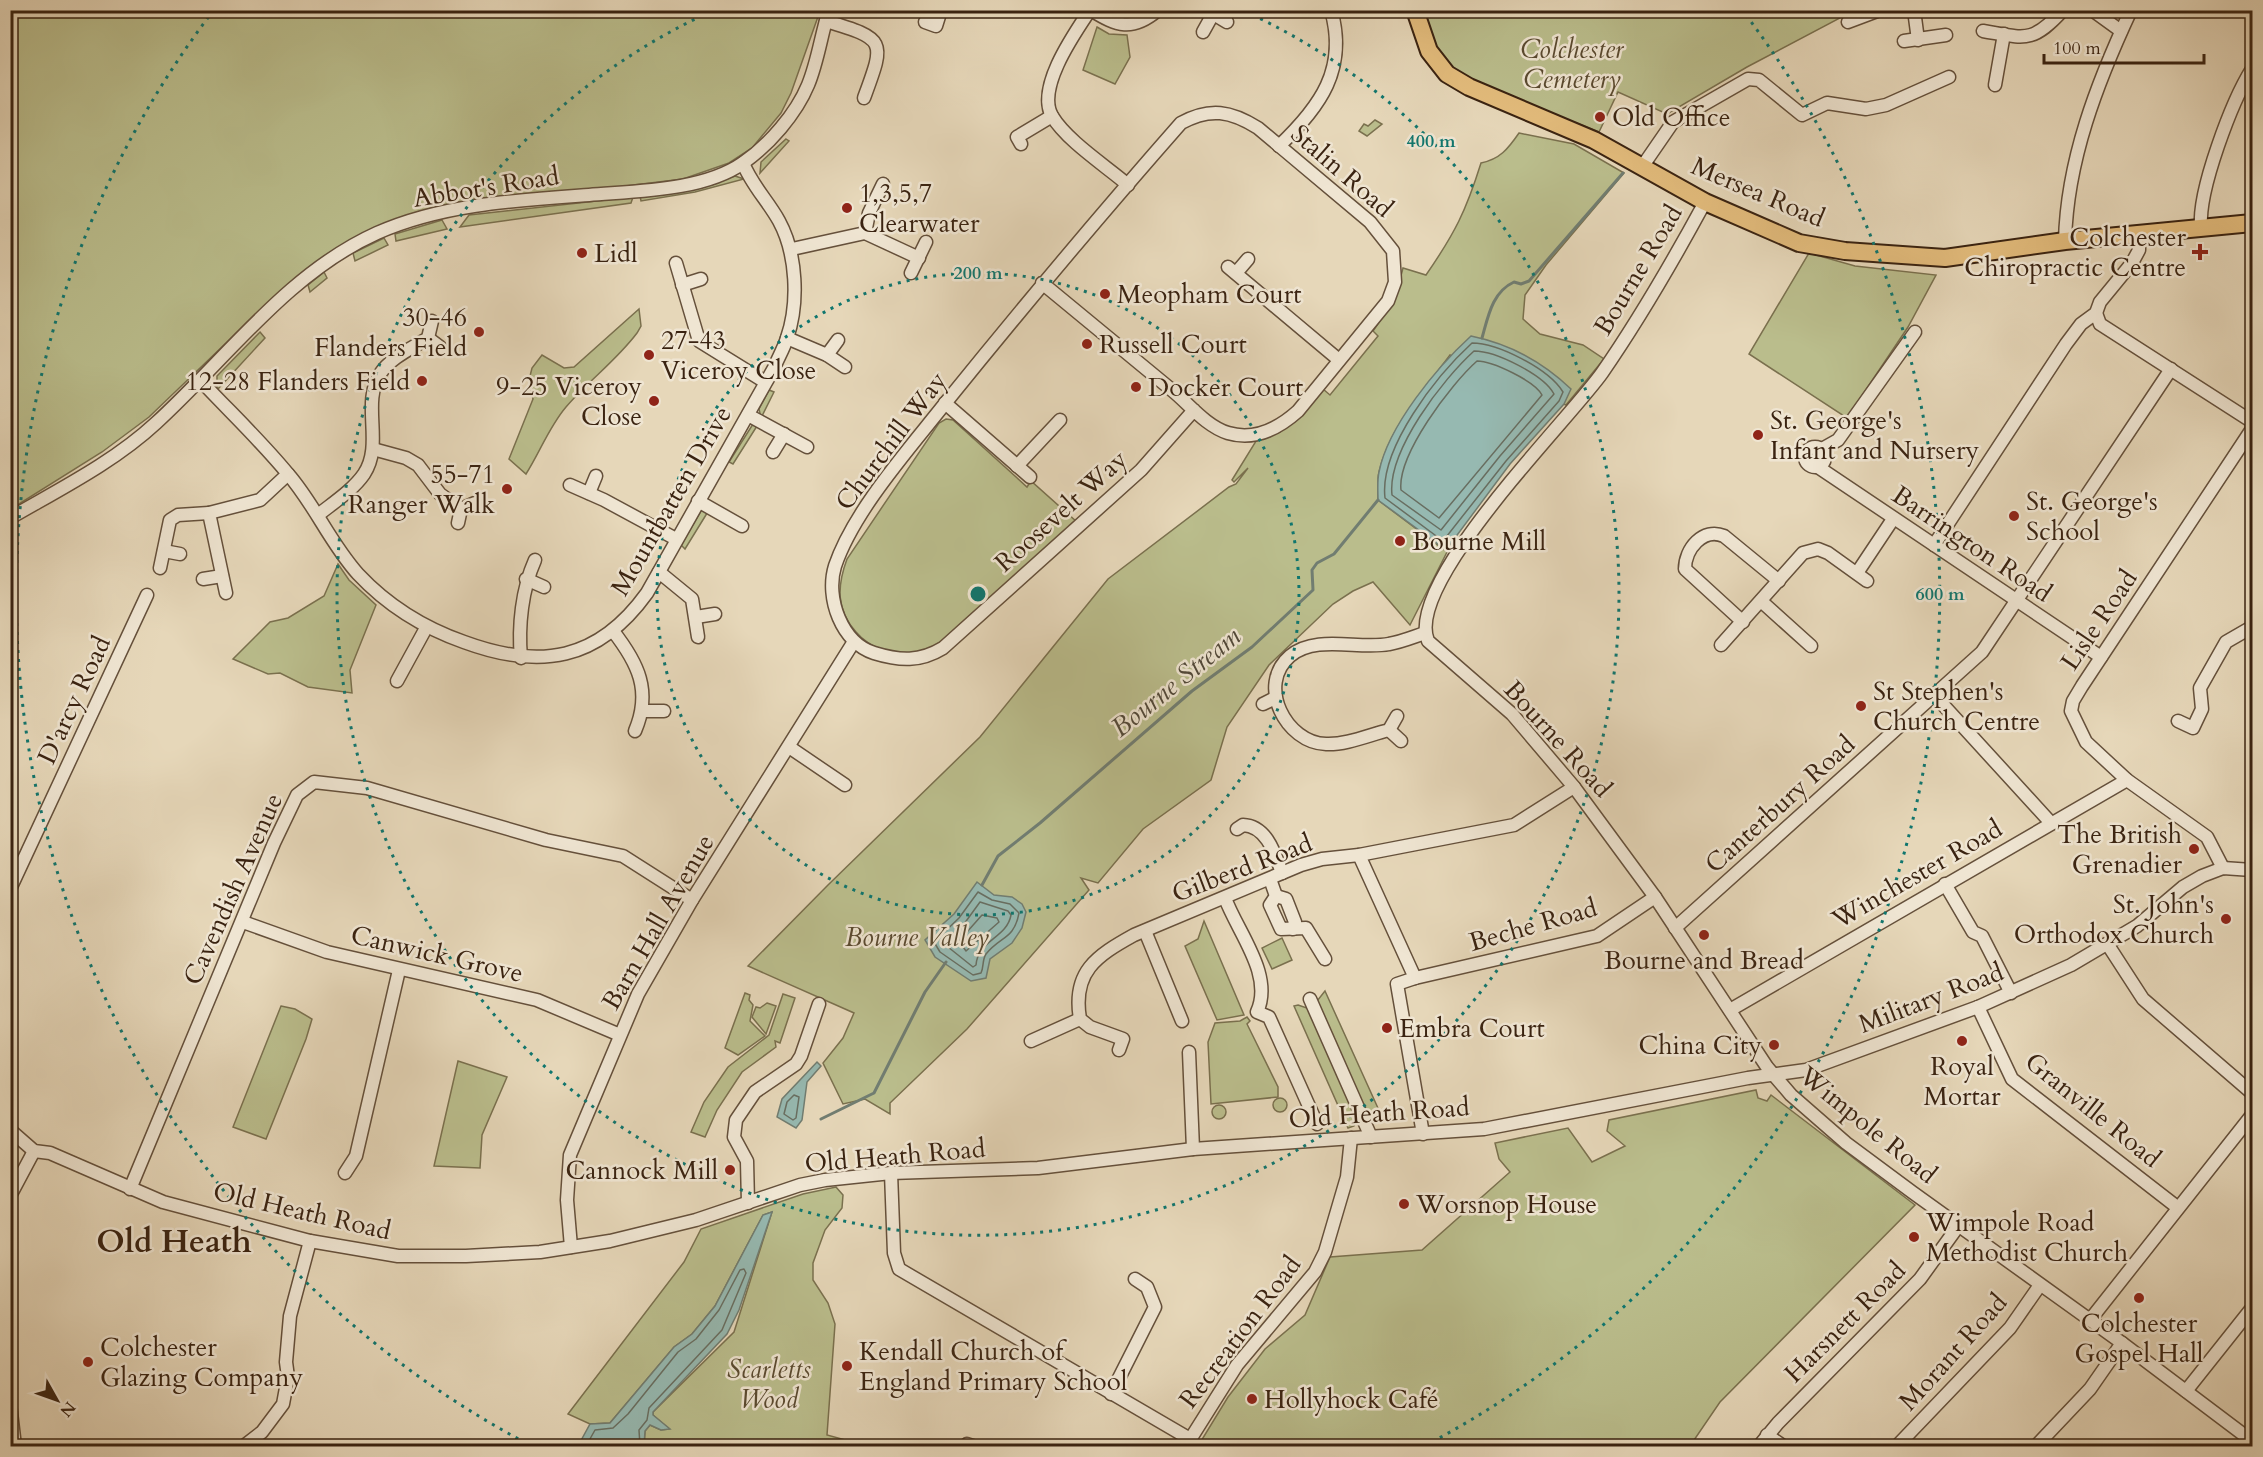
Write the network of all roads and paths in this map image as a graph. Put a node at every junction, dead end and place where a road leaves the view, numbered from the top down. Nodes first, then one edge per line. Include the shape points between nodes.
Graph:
1 (941, 10) edge
2 (1090, 10) edge
3 (1158, 10) edge
4 (1331, 10) edge
5 (1415, 10) edge
6 (1880, 10) edge
7 (1914, 10) edge
8 (2063, 10) edge
9 (2092, 10) edge
10 (2131, 10) edge
11 (1210, 12) edge
12 (828, 16) edge
13 (925, 22) dead end
14 (1227, 22) dead end
15 (1848, 22) dead end
16 (1983, 31) dead end
17 (2121, 31) junction
18 (1203, 32) dead end
19 (2004, 34) junction
20 (1946, 35) dead end
21 (1918, 40) junction
22 (1904, 41) dead end
23 (2253, 69) edge
24 (1949, 77) dead end
25 (1995, 86) dead end
26 (864, 98) dead end
27 (1052, 116) junction
28 (1016, 136) dead end
29 (1280, 146) junction
30 (743, 163) junction
31 (1642, 167) junction
32 (883, 183) dead end
33 (1128, 185) junction
34 (1705, 202) junction
35 (2253, 223) edge
36 (2201, 227) junction
37 (865, 233) junction
38 (2139, 235) junction
39 (2065, 241) junction
40 (926, 242) dead end
41 (792, 249) junction
42 (919, 258) junction
43 (1248, 259) dead end
44 (676, 263) dead end
45 (911, 273) dead end
46 (701, 279) dead end
47 (1042, 283) junction
48 (682, 285) junction
49 (2096, 313) junction
50 (432, 321) dead end
51 (1914, 332) dead end
52 (428, 338) junction
53 (787, 338) junction
54 (838, 340) dead end
55 (440, 347) dead end
56 (827, 355) junction
57 (1339, 360) junction
58 (845, 367) dead end
59 (2171, 369) junction
60 (201, 381) junction
61 (765, 382) junction
62 (945, 403) junction
63 (1194, 410) junction
64 (748, 414) junction
65 (1060, 420) dead end
66 (2253, 427) edge
67 (784, 434) junction
68 (807, 447) dead end
69 (372, 449) junction
70 (773, 452) dead end
71 (1017, 466) junction
72 (288, 474) junction
73 (596, 476) dead end
74 (1030, 477) dead end
75 (570, 485) dead end
76 (589, 493) junction
77 (698, 501) junction
78 (475, 503) dead end
79 (460, 509) junction
80 (209, 513) junction
81 (318, 515) junction
82 (10, 518) edge
83 (1893, 519) junction
84 (458, 523) dead end
85 (742, 526) dead end
86 (676, 539) junction
87 (1934, 545) junction
88 (164, 551) junction
89 (180, 555) dead end
90 (535, 560) dead end
91 (160, 568) dead end
92 (659, 572) junction
93 (1857, 573) junction
94 (222, 576) junction
95 (202, 579) dead end
96 (526, 579) junction
97 (1779, 581) junction
98 (1867, 582) dead end
99 (544, 586) dead end
100 (226, 593) dead end
101 (147, 595) dead end
102 (1761, 601) junction
103 (2017, 601) junction
104 (715, 614) dead end
105 (696, 617) junction
106 (1743, 622) junction
107 (2253, 627) edge
108 (426, 628) junction
109 (613, 631) junction
110 (1425, 633) junction
111 (698, 637) dead end
112 (853, 643) junction
113 (1721, 645) dead end
114 (1811, 646) dead end
115 (2102, 657) junction
116 (521, 658) junction
117 (397, 681) dead end
118 (1935, 696) junction
119 (1275, 698) junction
120 (1263, 704) dead end
121 (644, 711) junction
122 (664, 711) dead end
123 (1397, 716) dead end
124 (2178, 721) dead end
125 (1389, 730) junction
126 (635, 731) dead end
127 (1401, 741) dead end
128 (789, 747) junction
129 (2127, 780) junction
130 (845, 785) dead end
131 (1574, 787) junction
132 (2051, 823) junction
133 (1237, 829) dead end
134 (1359, 855) junction
135 (2223, 868) junction
136 (2252, 869) edge
137 (1282, 873) junction
138 (1270, 879) junction
139 (1945, 884) junction
140 (10, 889) edge
141 (1655, 897) junction
142 (1225, 898) junction
143 (692, 900) junction
144 (243, 922) junction
145 (1675, 928) junction
146 (1145, 931) junction
147 (2108, 945) junction
148 (1325, 959) dead end
149 (399, 970) junction
150 (1415, 978) junction
151 (2010, 993) junction
152 (1310, 999) dead end
153 (819, 1004) dead end
154 (1977, 1007) junction
155 (1730, 1010) junction
156 (1080, 1019) junction
157 (1182, 1021) dead end
158 (620, 1035) junction
159 (1031, 1041) dead end
160 (1119, 1050) dead end
161 (1189, 1053) dead end
162 (1775, 1076) junction
163 (2253, 1093) edge
164 (2253, 1114) edge
165 (1317, 1124) dead end
166 (10, 1130) edge
167 (1423, 1134) junction
168 (1371, 1137) junction
169 (1351, 1138) junction
170 (1193, 1149) junction
171 (34, 1151) junction
172 (345, 1173) dead end
173 (891, 1173) junction
174 (130, 1189) junction
175 (10, 1196) edge
176 (748, 1203) junction
177 (2177, 1207) junction
178 (1959, 1225) junction
179 (310, 1241) junction
180 (571, 1247) junction
181 (1135, 1279) dead end
182 (2040, 1285) junction
183 (2253, 1308) edge
184 (2090, 1320) junction
185 (2122, 1343) junction
186 (2187, 1391) junction
187 (1111, 1394) junction
188 (10, 1404) edge
189 (1767, 1435) junction
190 (2253, 1441) edge
191 (1188, 1443) edge
192 (15, 1446) edge
193 (244, 1446) edge
194 (1759, 1446) edge
195 (1783, 1446) edge
196 (1897, 1446) edge
197 (2036, 1446) edge

1 - 13 street via 936,26
2 - 3 street via 1122,24 1142,22
2 - 27 street via 1069,41 1052,79 1048,103
4 - 29 street via 1338,52 1334,72 1310,112
5 - 31 main road, Mersea Road via 1429,51 1447,74 1594,140
6 - 15 street
7 - 21 street
8 - 19 street via 2041,33
9 - 17 street
10 - 17 street
11 - 14 street
11 - 18 street
12 - 26 street via 876,43 876,67
12 - 30 street, Abbot's Road via 808,85 783,124
16 - 19 street
17 - 39 street via 2079,142 2065,217
19 - 25 street
20 - 21 street
21 - 22 street
23 - 36 street via 2225,129 2203,201
24 - 31 street via 1886,105 1866,109 1827,103 1802,115 1759,80 1748,78 1673,122
27 - 28 street
27 - 33 street via 1073,140
29 - 33 street, Stalin Road via 1240,117 1224,112 1196,115 1181,123
29 - 57 street, Stalin Road via 1370,222 1393,251 1395,282 1388,301
30 - 41 street, Mountbatten Drive
30 - 60 street, Abbot's Road via 694,182 637,192 468,207 396,226 360,242 313,271
31 - 34 main road, Mersea Road
32 - 37 street via 869,213
33 - 47 street, Stalin Road
34 - 39 main road, Mersea Road via 1799,243 1845,251 1945,258
34 - 110 street, Bourne Road via 1659,285 1604,370 1504,488 1461,549 1429,607
35 - 36 main road, Mersea Road
36 - 38 main road, Mersea Road
37 - 41 street
37 - 42 street
38 - 39 main road, Mersea Road
38 - 49 street via 2137,255 2100,302
40 - 42 street
41 - 53 street, Mountbatten Drive via 794,297
42 - 45 street
43 - 57 street via 1232,270
44 - 48 street
46 - 48 street
47 - 62 street, Churchill Way
47 - 63 street, Stalin Road
48 - 61 street via 702,345
49 - 59 street via 2100,324
49 - 87 street via 2066,344
50 - 52 street
51 - 83 street, Barrington Road via 1838,440 1822,449 1813,446 1804,456 1808,465 1818,467
52 - 55 street
52 - 69 street via 381,373 372,402
53 - 56 street
53 - 61 street, Mountbatten Drive
54 - 56 street
56 - 58 street
57 - 63 street, Stalin Road via 1286,422 1257,436 1226,432
59 - 66 street via 2251,421
59 - 103 street, Canterbury Road
60 - 72 street, Mountbatten Drive
60 - 82 street, Abbot's Road via 129,445
61 - 64 street, Mountbatten Drive
62 - 71 street
62 - 112 street, Churchill Way via 858,522 834,569 838,615
63 - 112 street, Roosevelt Way via 1141,470 943,648 927,658 900,660
64 - 67 street
64 - 77 street, Mountbatten Drive
65 - 71 street
66 - 115 street, Lisle Road
67 - 68 street
67 - 70 street
69 - 79 street via 418,465 440,494
69 - 81 street via 364,474
71 - 74 street
72 - 80 street via 260,500
72 - 81 street, Mountbatten Drive
73 - 76 street
75 - 76 street
76 - 86 street
77 - 85 street
77 - 86 street, Mountbatten Drive
78 - 79 street
79 - 84 street
80 - 88 street via 178,515 170,520
80 - 94 street
81 - 108 street, Mountbatten Drive via 334,544 359,575
83 - 87 street, Barrington Road
83 - 93 street
86 - 92 street, Mountbatten Drive
87 - 103 street, Barrington Road
88 - 89 street
88 - 91 street
90 - 96 street
92 - 105 street via 692,599
92 - 109 street, Mountbatten Drive via 634,612
93 - 97 street via 1818,549 1803,553
93 - 98 street
94 - 95 street
94 - 100 street
96 - 99 street
96 - 116 street
97 - 102 street
97 - 106 street via 1724,536 1715,532 1703,535 1685,558 1684,569
101 - 140 street, D'arcy Road
102 - 106 street
102 - 114 street
103 - 115 street, Barrington Road
103 - 118 street, Canterbury Road via 1982,652
104 - 105 street
105 - 111 street
106 - 113 street
107 - 124 street via 2226,642 2200,688 2202,709 2193,728
108 - 116 street, Mountbatten Drive via 490,652
108 - 117 street via 402,663
109 - 116 street, Mountbatten Drive via 560,655
109 - 121 street via 630,653 640,676
110 - 119 street via 1388,644 1301,649 1278,672
110 - 131 street, Bourne Road via 1428,641 1512,714
112 - 128 street, Barn Hall Avenue
115 - 129 street, Lisle Road via 2073,701 2071,711 2086,742
118 - 132 street
118 - 145 street, Canterbury Road
119 - 120 street
119 - 125 street via 1296,733 1314,742 1327,745
121 - 122 street
121 - 126 street
123 - 125 street
125 - 127 street
128 - 130 street
128 - 143 street, Barn Hall Avenue
129 - 132 street, Winchester Road
129 - 135 street, Lisle Road via 2207,837
131 - 134 street, Gilberd Road via 1514,825
131 - 141 street, Bourne Road
132 - 139 street, Winchester Road
133 - 137 street via 1243,825 1257,829 1270,843
134 - 137 street, Gilberd Road via 1322,859
134 - 150 street
135 - 136 street, Military Road
135 - 147 street, Military Road via 2182,887
137 - 138 street, Gilberd Road
138 - 142 street, Gilberd Road
138 - 148 street via 1276,896 1270,905 1281,929 1306,928
139 - 151 street via 1973,932 1982,936
139 - 155 street, Winchester Road
141 - 145 street, Bourne Road
141 - 150 street, Beche Road via 1597,936
142 - 146 street, Gilberd Road
142 - 165 street via 1260,975 1262,990 1257,1012 1269,1017
143 - 144 street, Cavendish Avenue via 623,856 546,840 367,788 314,782 297,795
143 - 158 street, Barn Hall Avenue via 638,994
144 - 149 street, Canwick Grove via 327,952
144 - 174 street, Cavendish Avenue
145 - 155 street, Bourne Road
146 - 156 street, Gilberd Road via 1111,948 1085,973 1078,989
146 - 157 street
147 - 151 street, Military Road
147 - 163 street via 2149,1005
149 - 158 street, Canwick Grove via 537,1000
149 - 172 street via 356,1156
150 - 167 street, Beche Road via 1397,984
151 - 154 street, Military Road
152 - 168 street
153 - 176 street via 796,1064 755,1092 736,1120 734,1137 747,1161
154 - 162 street, Military Road via 1806,1070
154 - 177 street, Granville Road via 2012,1079
155 - 162 street, Bourne Road
156 - 159 street
156 - 160 street via 1090,1027 1123,1039
158 - 180 street, Barn Hall Avenue via 570,1155 567,1200
161 - 170 street
162 - 167 street, Old Heath Road via 1484,1129
162 - 178 street, Wimpole Road via 1846,1143
164 - 177 street
166 - 171 street, Old Heath Road
167 - 168 street, Old Heath Road
168 - 169 street, Old Heath Road
169 - 170 street, Old Heath Road
169 - 191 street, Recreation Road via 1347,1177 1325,1252 1315,1272 1237,1365
170 - 173 street, Old Heath Road via 1038,1168
171 - 174 street, Old Heath Road via 50,1153
171 - 175 street
173 - 176 street, Old Heath Road via 800,1185
173 - 187 street via 894,1253 899,1269
174 - 179 street, Old Heath Road via 163,1202
176 - 180 street, Old Heath Road via 610,1241
177 - 184 street
178 - 182 street, Wimpole Road
178 - 189 street, Harsnett Road via 1920,1279
179 - 180 street, Old Heath Road via 398,1256 466,1256
179 - 193 street via 290,1316 283,1404 262,1432
181 - 187 street via 1148,1287 1155,1307
182 - 184 street, Wimpole Road
182 - 196 street, Morant Road via 2010,1329
183 - 186 street
184 - 185 street, Wimpole Road
185 - 186 street, Wimpole Road
185 - 197 street via 2090,1389
186 - 190 street, Wimpole Road
187 - 191 street
188 - 192 street
189 - 194 street, Harsnett Road
189 - 195 street

